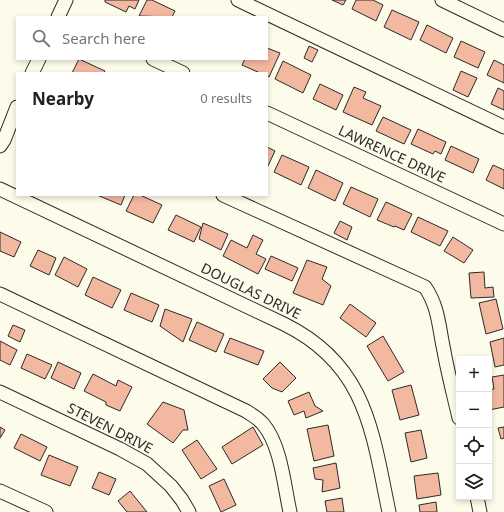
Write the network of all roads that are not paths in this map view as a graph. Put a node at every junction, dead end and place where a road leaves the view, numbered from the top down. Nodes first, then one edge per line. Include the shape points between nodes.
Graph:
1 (66, 0) edge
2 (238, 0) edge
3 (442, 0) edge
4 (60, 16) edge
5 (504, 30) edge
6 (38, 60) edge
7 (155, 60) edge
8 (32, 72) edge
9 (181, 72) edge
10 (16, 110) edge
11 (268, 113) edge
12 (504, 127) edge
13 (0, 146) edge
14 (0, 189) edge
15 (226, 196) edge
16 (504, 224) edge
17 (0, 294) edge
18 (0, 392) edge
19 (456, 405) edge
20 (0, 490) edge
21 (478, 500) edge
22 (46, 512) edge
23 (190, 512) edge
24 (290, 512) edge
25 (389, 512) edge
26 (480, 512) edge

1 - 4 street
2 - 12 street
3 - 5 street
6 - 8 street
7 - 9 street
10 - 13 street
11 - 16 street, LAWRENCE DRIVE
14 - 25 street, DOUGLAS DRIVE via 297,330 322,348 349,379 366,412
15 - 19 street via 425,287 437,311
17 - 24 street via 258,419 276,447
18 - 23 street, STEVEN DRIVE via 147,464 171,486
20 - 22 street
21 - 26 street

